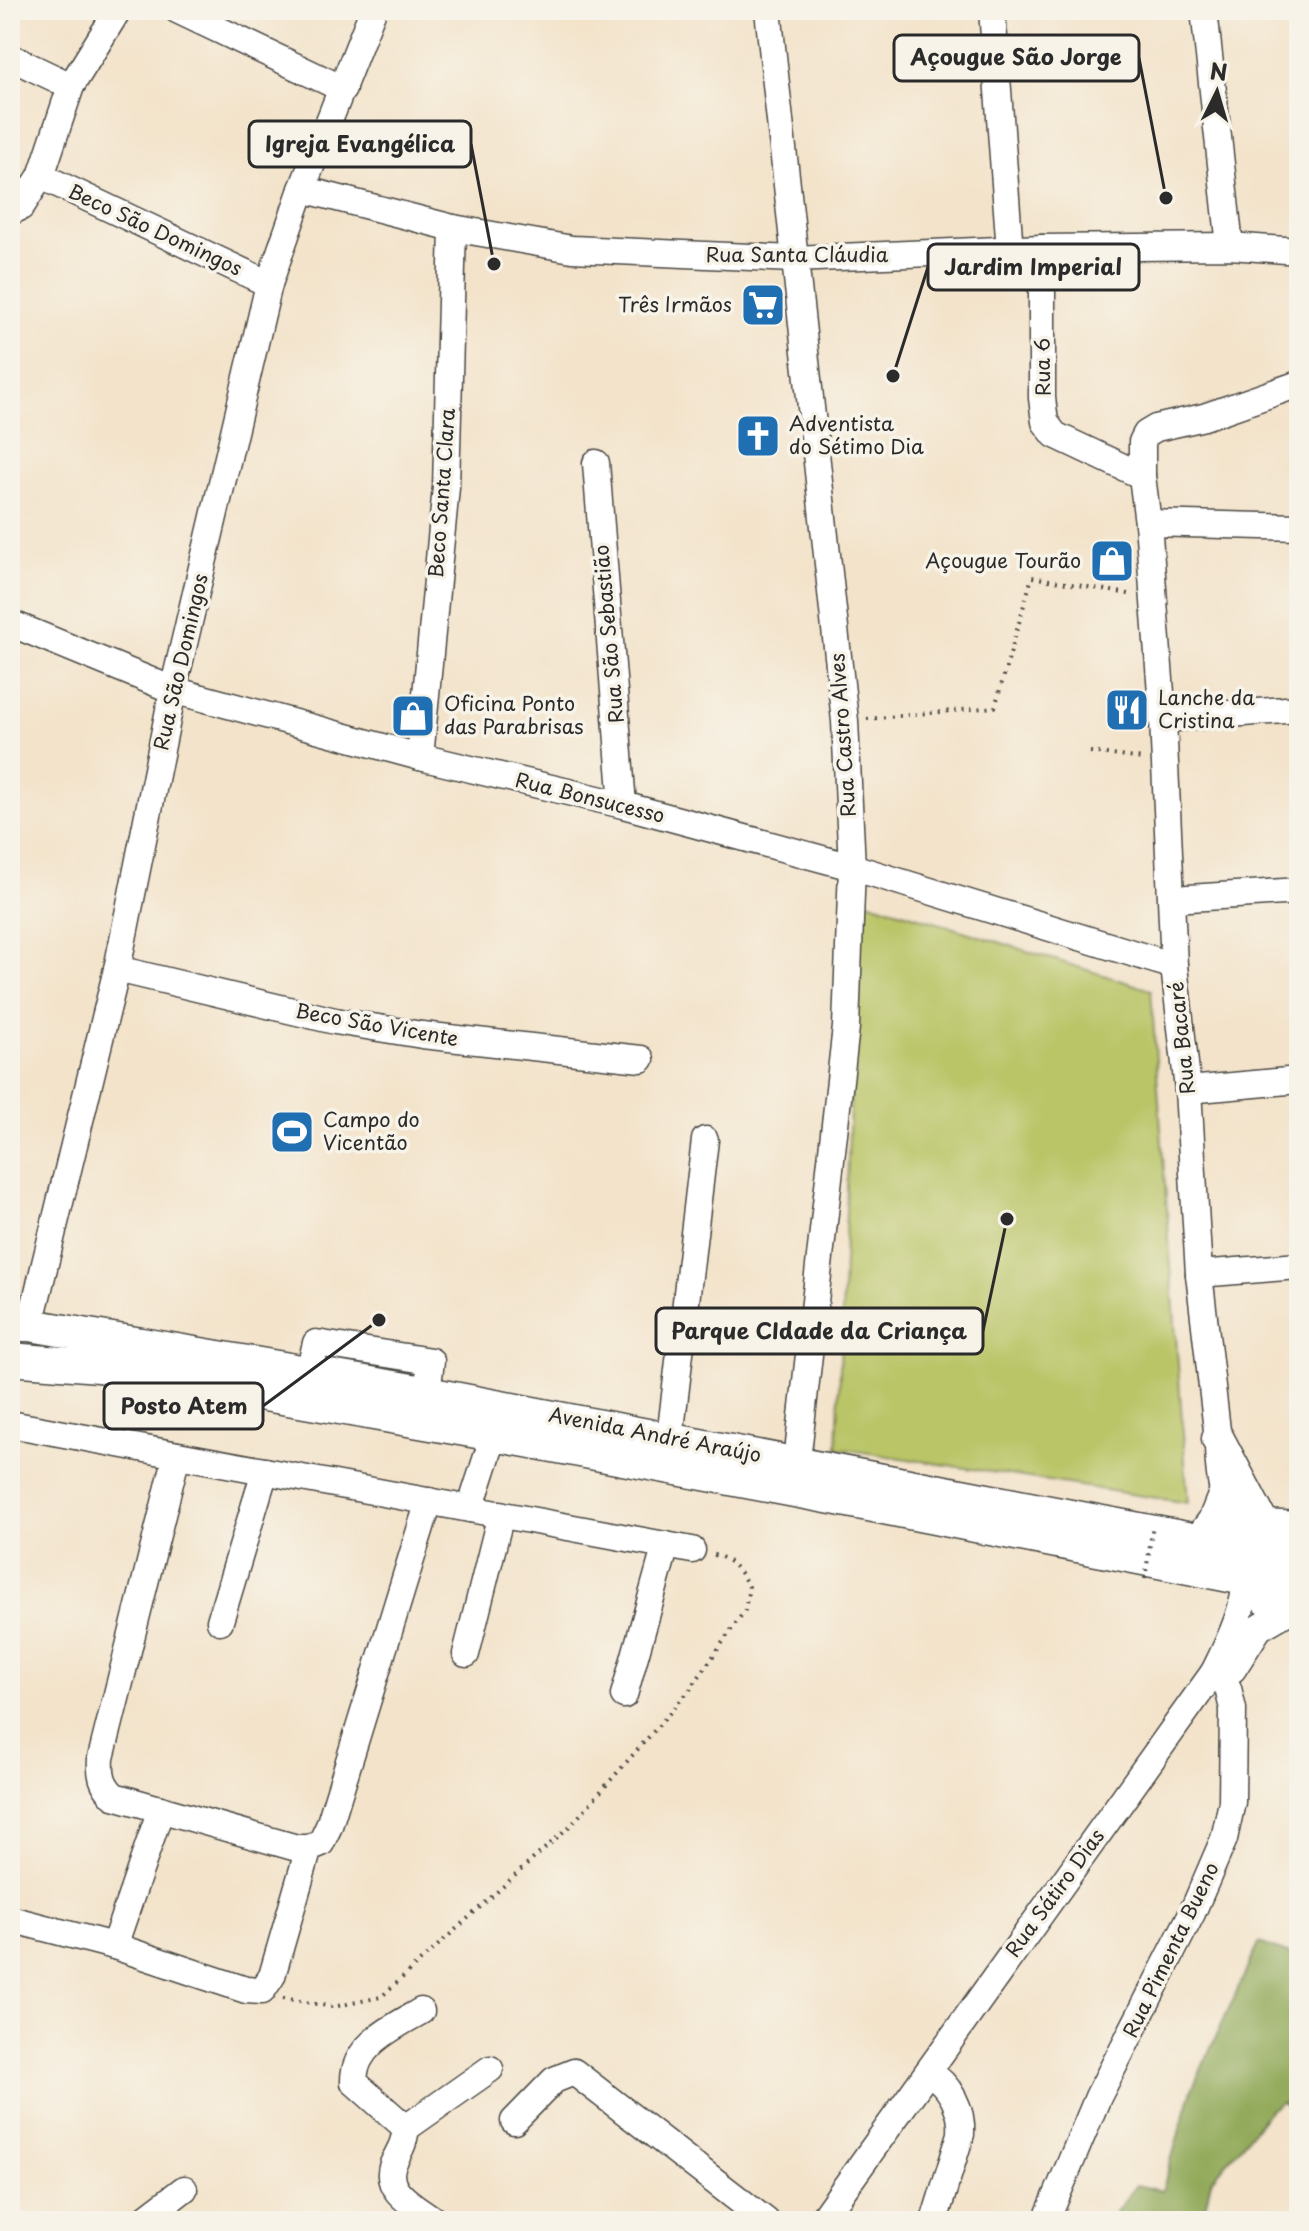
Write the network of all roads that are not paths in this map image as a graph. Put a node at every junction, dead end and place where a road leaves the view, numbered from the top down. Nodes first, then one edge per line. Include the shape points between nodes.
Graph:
1 (118, 10) edge
2 (177, 10) edge
3 (373, 10) edge
4 (768, 10) edge
5 (992, 10) edge
6 (1204, 10) edge
7 (10, 57) edge
8 (71, 86) junction
9 (343, 89) junction
10 (41, 176) junction
11 (302, 189) junction
12 (10, 212) edge
13 (453, 228) junction
14 (1230, 246) junction
15 (1042, 248) junction
16 (1010, 251) junction
17 (1299, 251) edge
18 (794, 259) junction
19 (269, 284) junction
20 (1299, 384) edge
21 (596, 463) dead end
22 (1142, 476) junction
23 (1148, 523) junction
24 (1299, 527) edge
25 (10, 623) edge
26 (173, 690) junction
27 (1299, 709) edge
28 (1163, 719) junction
29 (420, 757) junction
30 (623, 805) junction
31 (852, 867) junction
32 (1299, 891) edge
33 (1173, 899) junction
34 (1174, 966) junction
35 (117, 969) junction
36 (641, 1059) dead end
37 (1299, 1080) edge
38 (1188, 1090) junction
39 (705, 1140) dead end
40 (1299, 1266) edge
41 (1199, 1274) junction
42 (20, 1325) edge
43 (10, 1359) edge
44 (10, 1424) edge
45 (494, 1435) junction
46 (670, 1438) junction
47 (1218, 1439) junction
48 (177, 1455) junction
49 (797, 1461) junction
50 (265, 1471) junction
51 (1224, 1496) junction
52 (429, 1501) junction
53 (470, 1509) junction
54 (501, 1514) junction
55 (1299, 1528) edge
56 (1200, 1540) junction
57 (1251, 1551) junction
58 (1299, 1551) edge
59 (1297, 1600) edge
60 (220, 1621) dead end
61 (466, 1654) dead end
62 (1220, 1677) junction
63 (624, 1695) dead end
64 (161, 1809) junction
65 (309, 1848) junction
66 (10, 1919) edge
67 (114, 1946) junction
68 (421, 2011) dead end
69 (490, 2069) dead end
70 (928, 2072) junction
71 (514, 2121) dead end
72 (406, 2128) junction
73 (184, 2189) dead end
74 (142, 2221) edge
75 (435, 2221) edge
76 (766, 2221) edge
77 (821, 2221) edge
78 (934, 2221) edge
79 (1046, 2221) edge

1 - 8 street
2 - 9 street
3 - 9 street, Rua São Domingos
4 - 18 street, Rua Castro Alves
5 - 16 street
6 - 14 street
7 - 8 street
8 - 10 street
9 - 11 street, Rua São Domingos
10 - 12 street via 21,207
10 - 19 street, Beco São Domingos
11 - 13 street, Rua Santa Cláudia
11 - 19 street, Rua São Domingos
13 - 18 street, Rua Santa Cláudia via 572,249
13 - 29 street, Beco Santa Clara via 446,487
14 - 15 street, Rua Santa Cláudia
14 - 17 street, Rua Santa Cláudia
15 - 16 street, Rua Santa Cláudia
15 - 22 street, Rua 6 via 1045,422 1055,435
16 - 18 street, Rua Santa Cláudia
18 - 31 street, Rua Castro Alves via 845,721
19 - 26 street, Rua São Domingos
20 - 22 street, Rua Bacaré via 1156,428 1142,442
21 - 30 street, Rua São Sebastião
22 - 23 street, Rua Bacaré
23 - 24 street
23 - 28 street, Rua Bacaré
25 - 26 street, Rua Bonsucesso
26 - 29 street, Rua Bonsucesso
26 - 35 street, Rua São Domingos
27 - 28 street
28 - 33 street, Rua Bacaré
29 - 30 street, Rua Bonsucesso
30 - 31 street, Rua Bonsucesso
31 - 34 street, Rua Bonsucesso
31 - 49 street, Rua Castro Alves via 846,1027
32 - 33 street
33 - 34 street, Rua Bacaré
34 - 38 street, Rua Bacaré
35 - 36 street, Beco São Vicente via 335,1021
35 - 42 street, Rua São Domingos
37 - 38 street
38 - 41 street, Rua Bacaré
39 - 46 street
40 - 41 street
41 - 47 street, Rua Bacaré
42 - 46 main road, Avenida André Araújo
43 - 45 main road, Avenida André Araújo via 99,1366
44 - 48 street
45 - 53 street
45 - 57 main road, Avenida André Araújo via 848,1501
46 - 49 main road, Avenida André Araújo
47 - 51 street, Rua Bacaré
47 - 57 main road
48 - 50 street
48 - 64 street via 100,1772 114,1796
49 - 56 main road, Avenida André Araújo
50 - 52 street
50 - 60 street
51 - 56 main road
51 - 57 street, Rua Bacaré
52 - 53 street
52 - 65 street via 329,1826 321,1843
53 - 54 street
54 - 61 street
54 - 63 street via 679,1547
55 - 57 main road
56 - 57 main road, Avenida André Araújo
57 - 58 main road, Avenida André Araújo
57 - 59 main road via 1258,1596 1270,1603
57 - 62 street, Rua Sátiro Dias
59 - 62 street, Rua Sátiro Dias via 1259,1628
62 - 70 street, Rua Sátiro Dias
62 - 79 street, Rua Pimenta Bueno via 1232,1698 1234,1752 1224,1839 1098,2097
64 - 65 street
64 - 67 street
65 - 67 street via 272,1976 262,1991
66 - 67 street
68 - 72 street via 383,2034 354,2069 354,2082
69 - 72 street
70 - 77 street, Rua Sátiro Dias
70 - 78 street via 938,2078 962,2119
71 - 76 street via 554,2080 574,2072
72 - 75 street via 390,2176 395,2190
73 - 74 street

